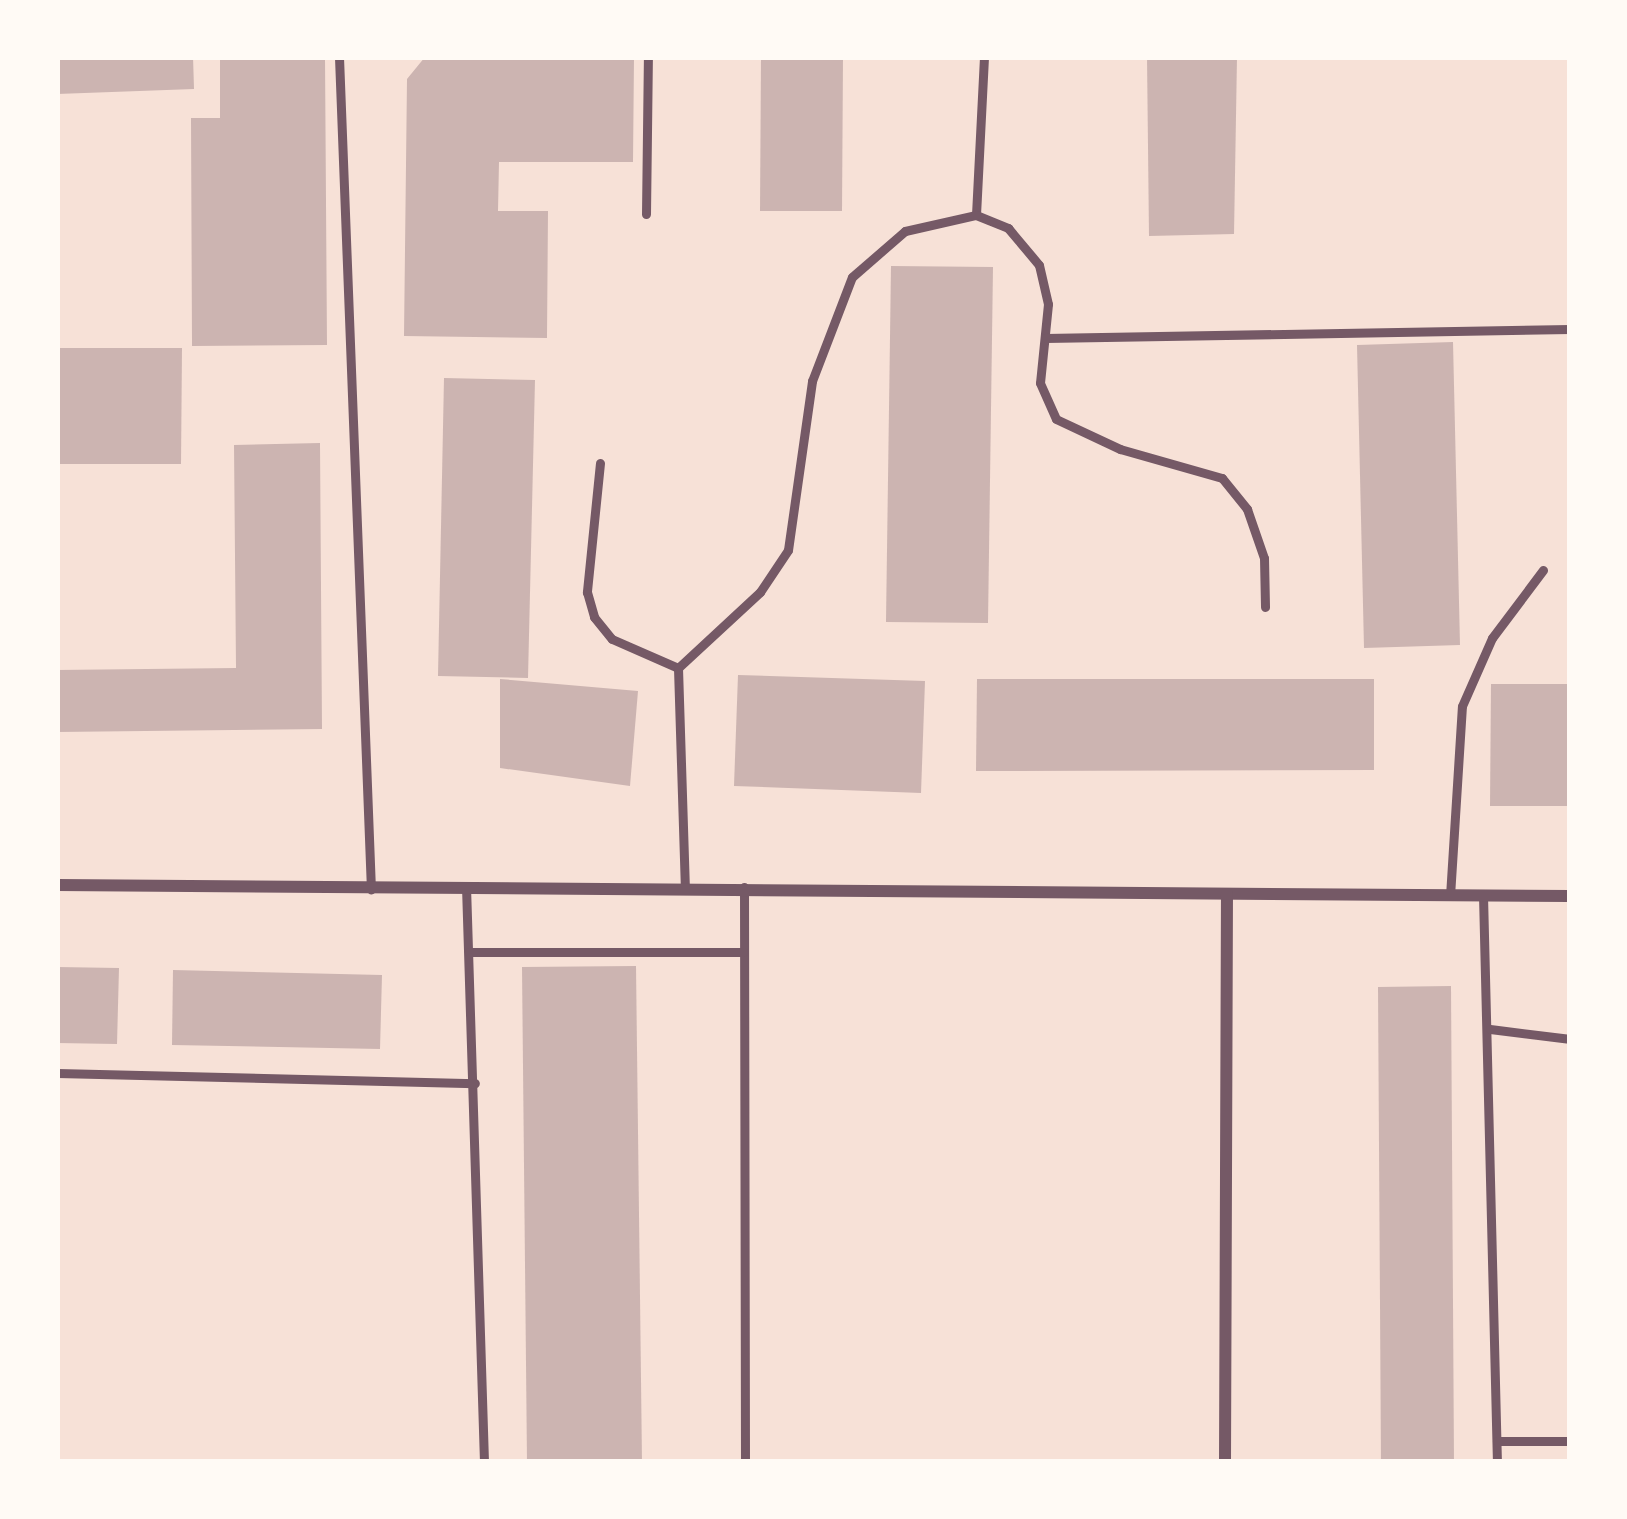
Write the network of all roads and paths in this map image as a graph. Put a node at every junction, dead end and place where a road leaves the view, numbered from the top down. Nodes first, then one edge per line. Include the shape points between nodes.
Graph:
1 (339, 57) edge
2 (648, 57) edge
3 (984, 57) edge
4 (646, 214) dead end
5 (976, 214) junction
6 (1570, 329) edge
7 (1045, 338) junction
8 (599, 463) dead end
9 (1544, 570) dead end
10 (1265, 607) dead end
11 (678, 668) junction
12 (57, 885) edge
13 (466, 886) junction
14 (686, 887) junction
15 (744, 887) junction
16 (371, 889) junction
17 (1227, 894) junction
18 (1450, 896) junction
19 (1483, 896) junction
20 (1570, 896) edge
21 (469, 952) junction
22 (743, 952) junction
23 (1490, 1029) junction
24 (1570, 1039) edge
25 (57, 1073) edge
26 (475, 1083) junction
27 (1496, 1441) junction
28 (1570, 1441) edge
29 (484, 1462) edge
30 (745, 1462) edge
31 (1225, 1462) edge
32 (1497, 1462) edge

1 - 16 lane
2 - 4 lane
3 - 5 lane
5 - 7 lane via 1008,228 1039,265
5 - 11 lane via 905,232 852,277 812,381 788,550 760,592
6 - 7 lane
7 - 10 lane via 1040,382 1056,419 1120,449 1222,478 1247,508 1264,558
8 - 11 lane via 587,592 594,616 612,639
9 - 18 lane via 1492,638 1462,706
11 - 14 lane
12 - 16 street
13 - 14 street
13 - 16 street
13 - 21 lane
14 - 15 street
15 - 17 street
15 - 22 lane
17 - 18 street
17 - 31 street
18 - 19 street
19 - 20 street
19 - 23 lane
21 - 22 lane
21 - 26 lane
22 - 30 lane
23 - 24 lane
23 - 27 lane
25 - 26 lane
26 - 29 lane
27 - 28 lane
27 - 32 lane

